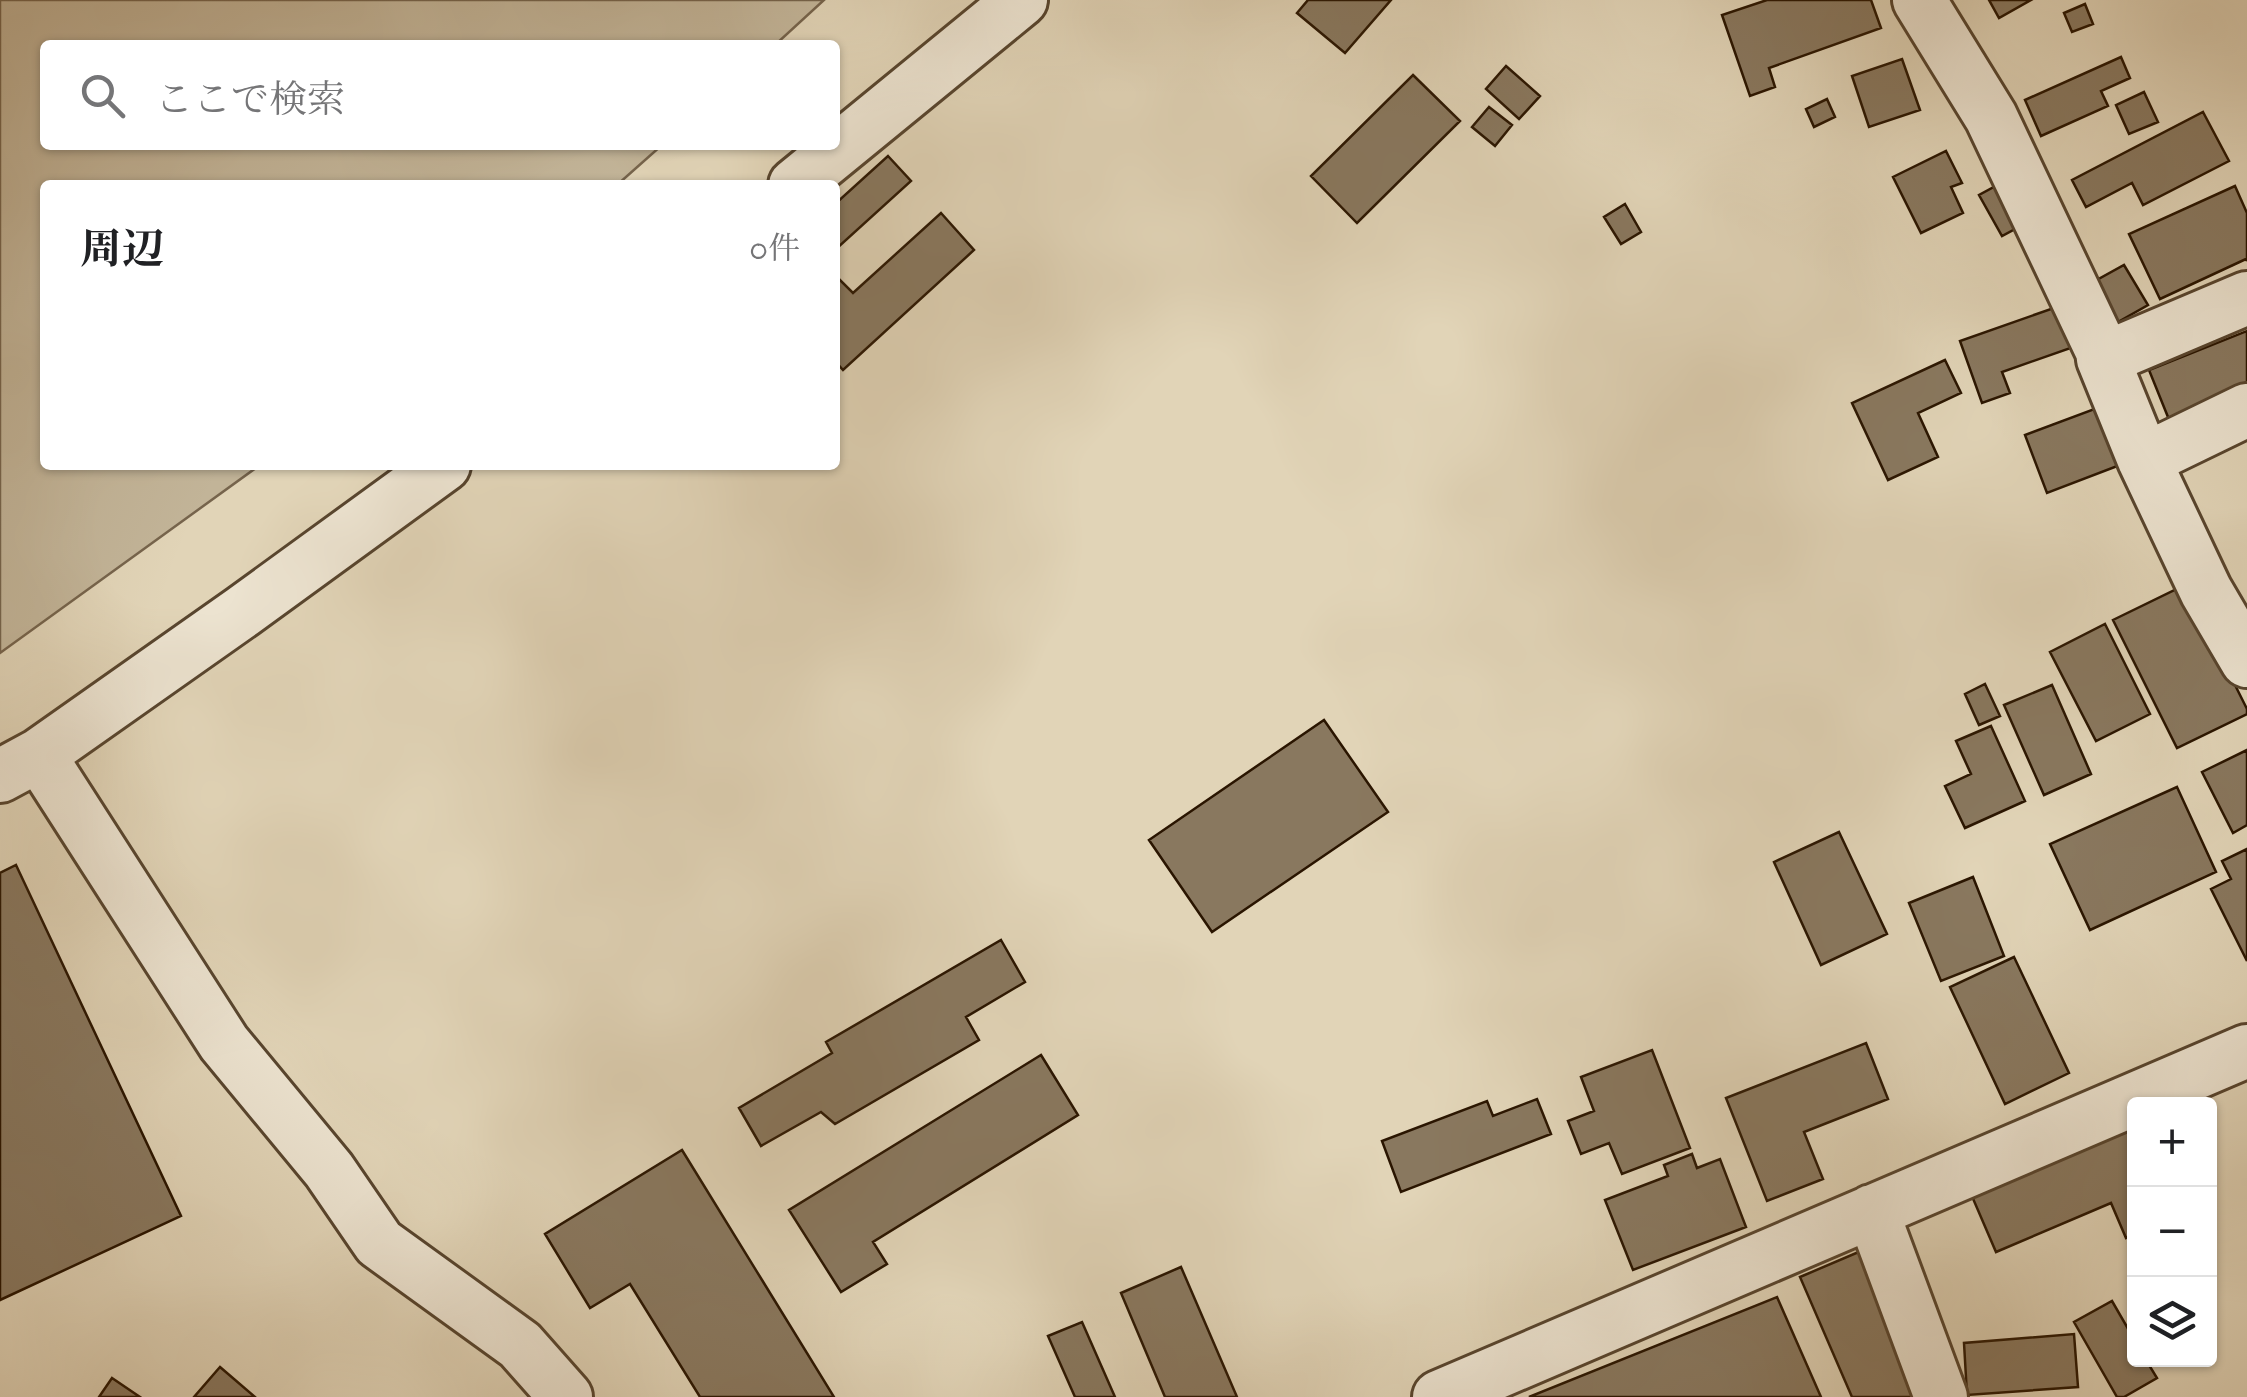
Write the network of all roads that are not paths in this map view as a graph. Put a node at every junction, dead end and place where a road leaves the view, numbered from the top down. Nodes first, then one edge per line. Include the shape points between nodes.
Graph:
1 (1022, 0) edge
2 (1920, 0) edge
3 (840, 148) edge
4 (838, 150) edge
5 (801, 180) edge
6 (2247, 298) edge
7 (2103, 360) junction
8 (2247, 410) edge
9 (2144, 460) junction
10 (437, 470) edge
11 (2247, 661) edge
12 (20, 765) edge
13 (2247, 1051) edge
14 (1872, 1211) junction
15 (566, 1397) edge
16 (1439, 1397) edge
17 (1941, 1397) edge

1 - 3 street
2 - 7 street via 1991,117
4 - 5 street
6 - 7 street
7 - 9 street
8 - 9 street
9 - 11 street
10 - 12 street
12 - 15 street via 378,1243 520,1344
13 - 14 street
14 - 16 street
14 - 17 street

